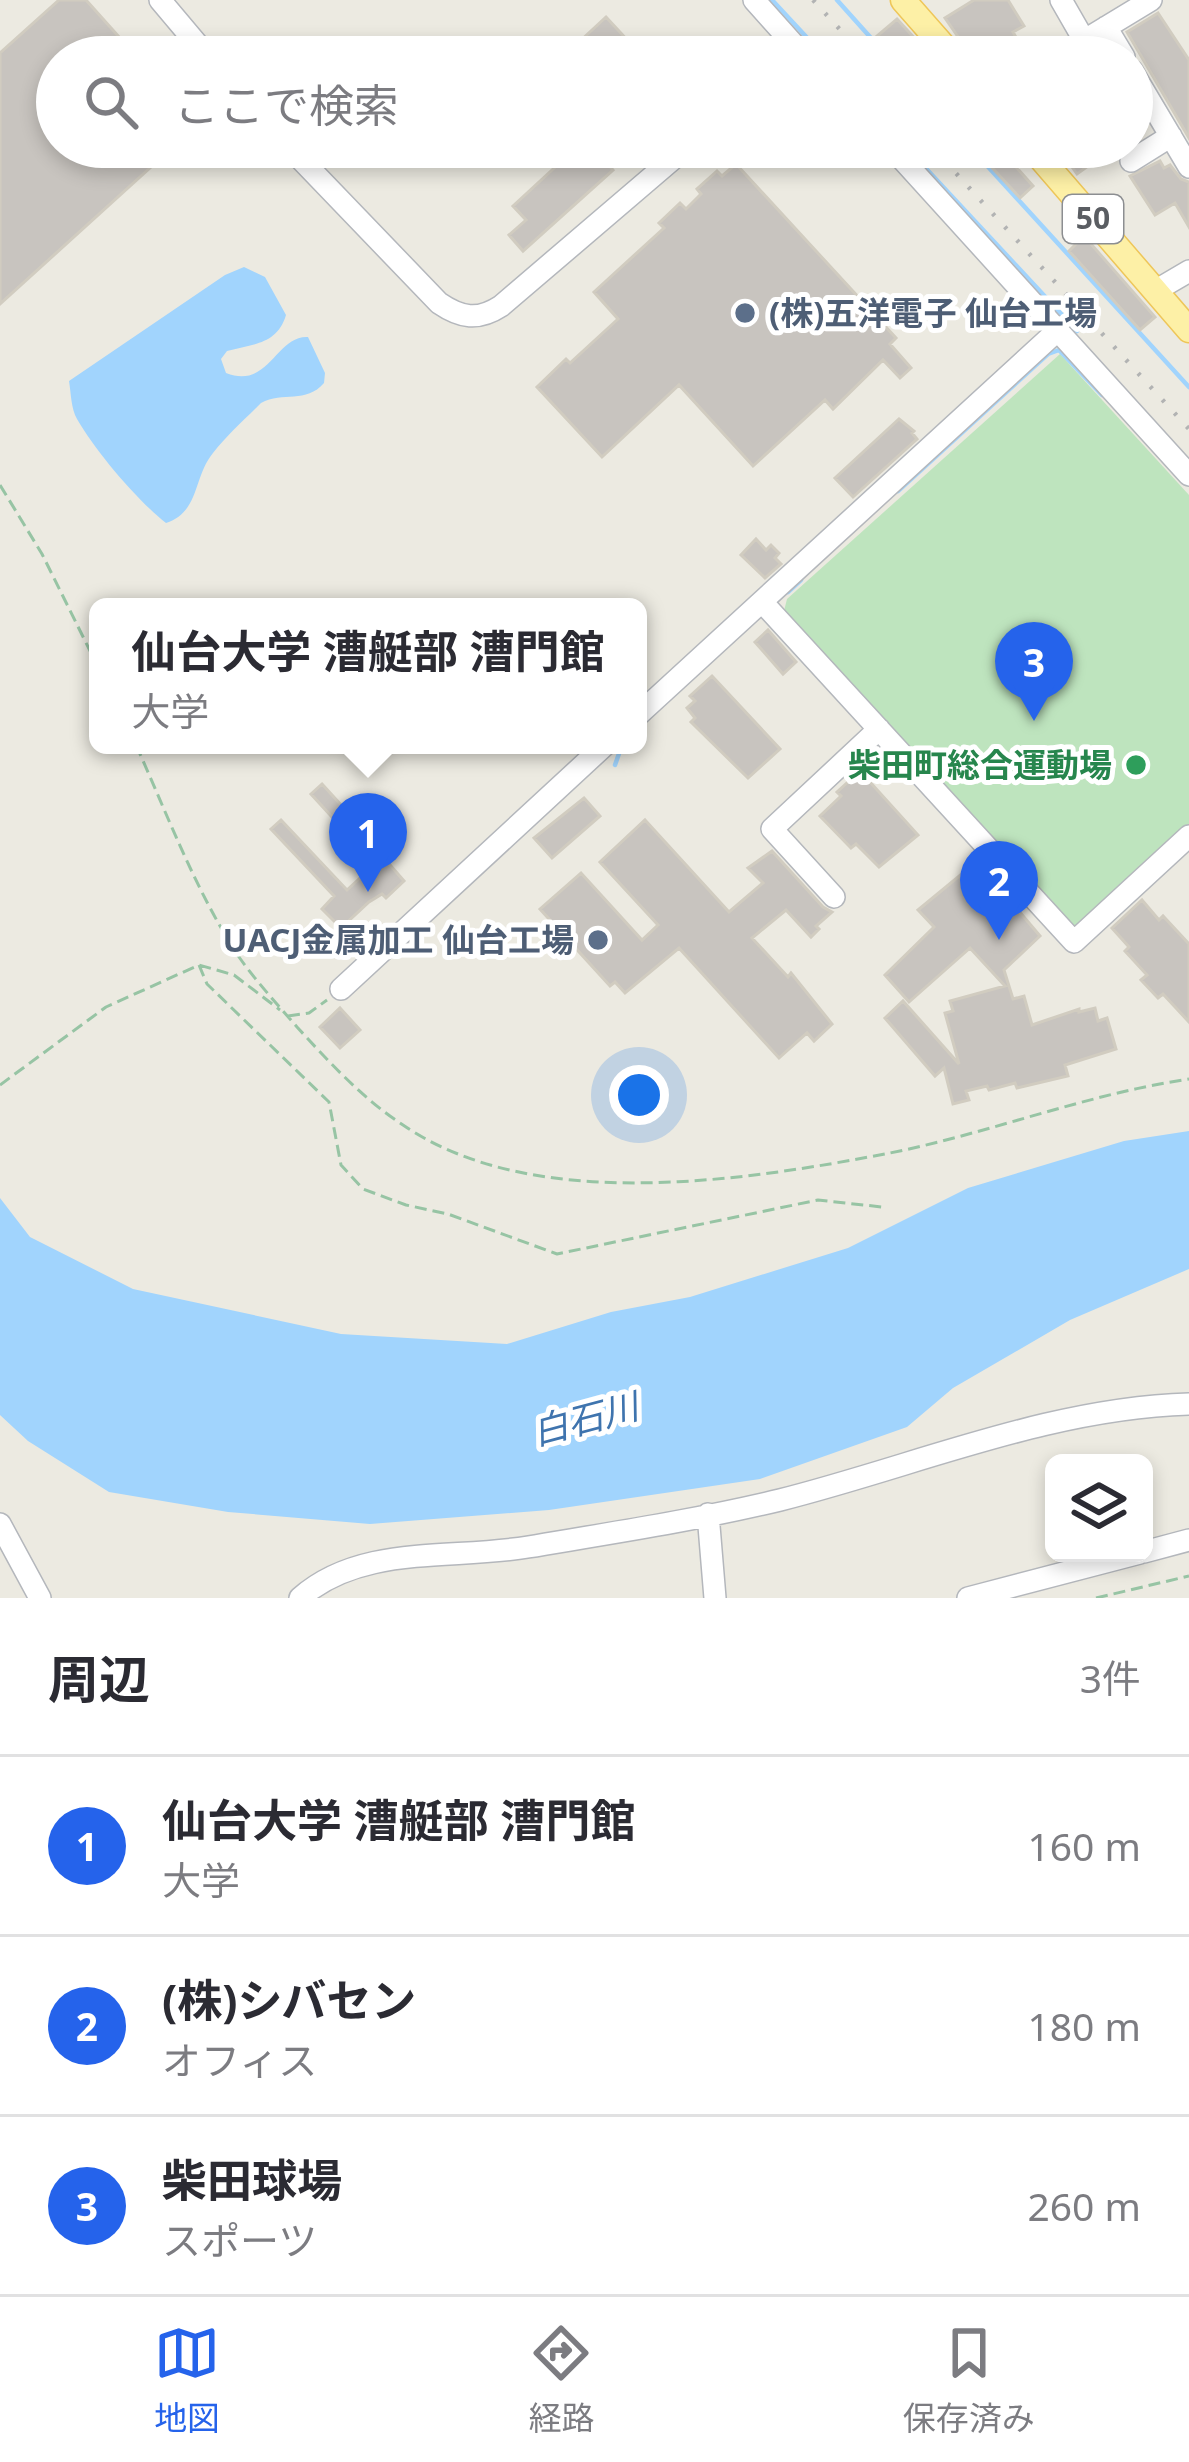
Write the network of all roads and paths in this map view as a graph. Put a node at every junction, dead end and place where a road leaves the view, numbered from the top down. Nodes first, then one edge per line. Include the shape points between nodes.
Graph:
1 (160, 0) edge
2 (754, 0) edge
3 (903, 0) edge
4 (1061, 0) edge
5 (1151, 0) edge
6 (1106, 27) junction
7 (190, 36) edge
8 (783, 36) edge
9 (935, 36) edge
10 (1082, 36) edge
11 (1091, 36) edge
12 (1111, 36) edge
13 (1153, 100) edge
14 (1177, 134) edge
15 (1189, 166) edge
16 (309, 168) edge
17 (662, 168) edge
18 (910, 168) edge
19 (1049, 168) edge
20 (1189, 271) edge
21 (1155, 291) junction
22 (1189, 331) edge
23 (1058, 332) junction
24 (1189, 475) edge
25 (0, 485) edge
26 (764, 604) junction
27 (89, 649) edge
28 (647, 707) edge
29 (879, 729) junction
30 (140, 754) edge
31 (595, 754) edge
32 (1189, 836) edge
33 (834, 897) dead end
34 (200, 965) junction
35 (340, 989) joint
36 (288, 1017) junction
37 (1189, 1079) edge
38 (0, 1085) edge
39 (883, 1207) dead end
40 (1189, 1404) edge
41 (708, 1514) junction
42 (0, 1524) edge
43 (1189, 1540) edge
44 (1153, 1549) edge
45 (1104, 1562) edge
46 (1189, 1576) edge
47 (40, 1598) edge
48 (300, 1598) edge
49 (715, 1598) edge
50 (968, 1598) edge
51 (1096, 1598) edge

1 - 7 street
2 - 8 street
3 - 9 main road
4 - 10 street
5 - 6 street
6 - 11 street
6 - 12 street
13 - 14 street
14 - 15 street
16 - 17 street via 439,303 468,317 501,306
18 - 23 street
19 - 21 main road, 50
20 - 21 street
21 - 22 main road, 50
23 - 24 street
23 - 26 street
25 - 27 path
26 - 28 street
26 - 29 street
29 - 32 street via 1074,942
29 - 33 street via 772,829
30 - 36 path via 213,913
31 - 35 street
34 - 36 path via 234,975
34 - 38 path via 106,1007
34 - 39 path via 207,984 329,1102 341,1165 363,1189 406,1205 557,1254 818,1200
35 - 36 path via 310,1013
36 - 37 path via 404,1126 468,1157 613,1185 726,1178 894,1152
40 - 41 street via 1080,1417
41 - 48 street via 523,1548 368,1562
41 - 49 street
42 - 47 street
43 - 44 street
45 - 50 street
46 - 51 path

